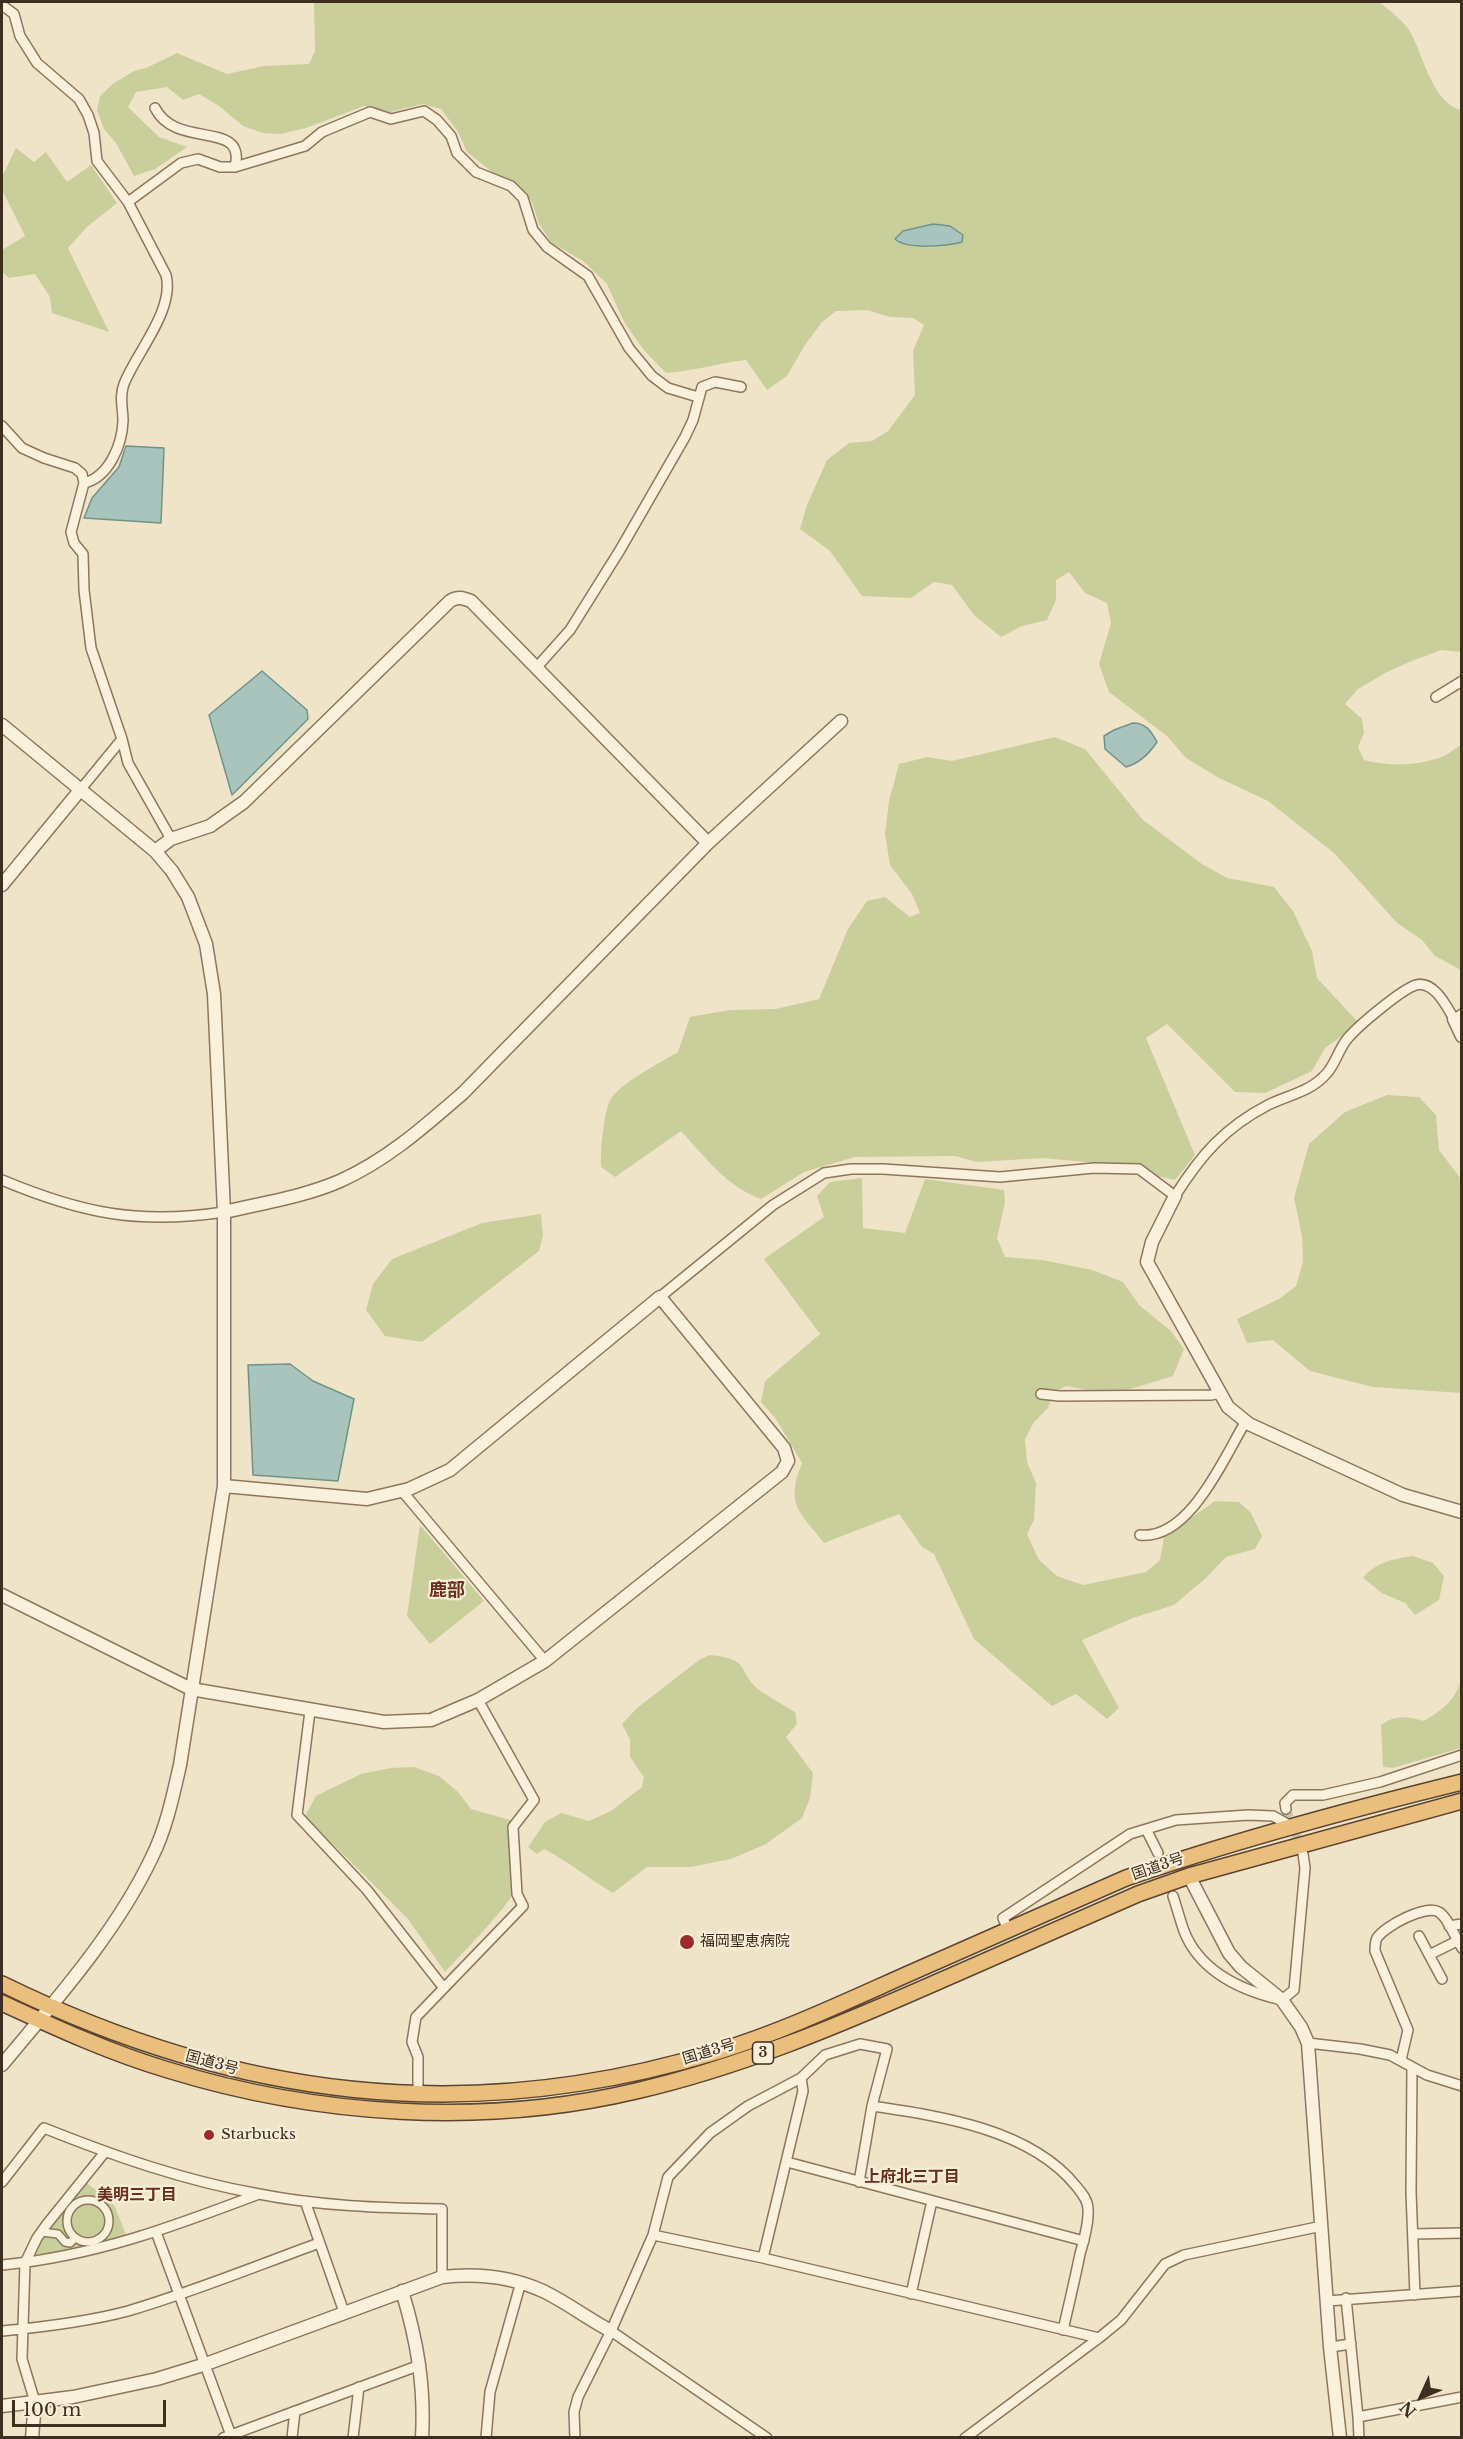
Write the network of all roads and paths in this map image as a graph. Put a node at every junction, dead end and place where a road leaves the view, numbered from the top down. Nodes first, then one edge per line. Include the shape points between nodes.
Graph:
1 (2, 5) edge
2 (155, 108) dead end
3 (236, 167) junction
4 (128, 202) junction
5 (741, 387) dead end
6 (698, 397) junction
7 (2, 426) edge
8 (84, 483) junction
9 (536, 668) junction
10 (1461, 681) edge
11 (1436, 697) dead end
12 (841, 720) dead end
13 (2, 725) edge
14 (122, 739) junction
15 (81, 789) junction
16 (171, 839) junction
17 (708, 843) junction
18 (155, 851) junction
19 (2, 885) edge
20 (1458, 1017) edge
21 (1461, 1036) edge
22 (2, 1180) edge
23 (1175, 1196) junction
24 (224, 1212) junction
25 (660, 1297) junction
26 (1220, 1393) junction
27 (1041, 1394) dead end
28 (1246, 1421) junction
29 (224, 1486) junction
30 (402, 1491) junction
31 (1461, 1512) edge
32 (1140, 1535) dead end
33 (2, 1595) edge
34 (545, 1661) junction
35 (191, 1689) junction
36 (478, 1700) junction
37 (310, 1711) junction
38 (1461, 1755) edge
39 (1461, 1782) edge
40 (1461, 1800) edge
41 (1286, 1809) dead end
42 (1291, 1826) junction
43 (1147, 1831) junction
44 (1158, 1853) dead end
45 (1303, 1854) tunnel mouth
46 (1189, 1876) junction
47 (1173, 1896) dead end
48 (1461, 1924) edge
49 (1449, 1926) junction
50 (1008, 1930) junction
51 (1419, 1936) dead end
52 (1459, 1945) edge
53 (1429, 1955) junction
54 (1442, 1979) dead end
55 (2, 1984) edge
56 (442, 1987) junction
57 (1282, 2000) junction
58 (2, 2003) edge
59 (49, 2007) junction
60 (39, 2020) junction
61 (1308, 2043) junction
62 (1401, 2060) junction
63 (2, 2065) edge
64 (1412, 2067) junction
65 (801, 2078) junction
66 (1461, 2086) edge
67 (418, 2094) junction
68 (872, 2106) junction
69 (105, 2152) junction
70 (787, 2162) junction
71 (2, 2182) edge
72 (859, 2182) junction
73 (259, 2194) junction
74 (305, 2201) junction
75 (932, 2201) junction
76 (1322, 2226) junction
77 (41, 2232) junction
78 (156, 2232) junction
79 (1461, 2233) edge
80 (105, 2234) junction
81 (1413, 2234) junction
82 (653, 2235) junction
83 (75, 2238) junction
84 (1084, 2241) junction
85 (319, 2243) junction
86 (116, 2245) junction
87 (763, 2259) junction
88 (25, 2263) junction
89 (2, 2265) edge
90 (442, 2277) junction
91 (521, 2283) junction
92 (402, 2291) junction
93 (1461, 2291) edge
94 (179, 2294) junction
95 (911, 2294) junction
96 (1415, 2295) junction
97 (1346, 2298) junction
98 (1327, 2301) junction
99 (344, 2312) junction
100 (24, 2329) junction
101 (1063, 2330) junction
102 (2, 2331) edge
103 (611, 2331) junction
104 (1099, 2338) junction
105 (1350, 2343) junction
106 (1330, 2347) junction
107 (206, 2364) junction
108 (420, 2365) junction
109 (359, 2387) junction
110 (1461, 2397) edge
111 (35, 2402) junction
112 (2, 2406) edge
113 (295, 2411) junction
114 (1358, 2417) junction
115 (229, 2436) edge
116 (32, 2438) edge
117 (292, 2438) edge
118 (353, 2438) edge
119 (422, 2438) edge
120 (486, 2438) edge
121 (575, 2438) edge
122 (767, 2438) edge
123 (965, 2438) edge
124 (1340, 2438) edge
125 (1359, 2438) edge

1 - 4 street via 15,14 20,36 37,63 79,99 94,133 97,161
2 - 3 street via 175,128 222,137 235,146
3 - 4 street via 220,167 198,159 182,163
3 - 6 street via 305,146 322,132 370,112 391,119 424,111 451,135 457,153 476,172 511,186 523,198 533,230 547,247 588,276 630,348 652,376 668,388
4 - 8 street via 166,275 167,292 154,327 124,384 121,438 108,467 93,481
5 - 6 street via 715,382 702,387
6 - 9 street via 685,437 620,550 570,630
7 - 8 street via 22,447 75,468
8 - 14 street via 70,532 83,554 91,648
9 - 16 street via 471,601 455,598 244,802 210,826
9 - 17 street
10 - 11 street
12 - 17 street
13 - 15 street
14 - 15 street
14 - 16 street via 128,763
15 - 18 street
15 - 19 street
16 - 18 street
17 - 24 street via 463,1092 388,1154 340,1181
18 - 24 street via 188,897 206,944 214,994
20 - 21 street
20 - 23 street via 1428,986 1417,985 1396,997 1347,1038 1327,1073 1306,1090 1239,1121 1196,1162
22 - 24 street via 82,1209 112,1214 153,1219
23 - 25 street via 1139,1169 1094,1168 1000,1177 883,1169 824,1173 773,1205
23 - 26 street via 1152,1242 1147,1262
24 - 29 street
25 - 30 street via 450,1470
25 - 34 street via 784,1448 788,1461 782,1472
26 - 27 street
26 - 28 street via 1228,1407
28 - 31 street via 1403,1495
28 - 32 street via 1207,1490 1176,1524 1153,1536
29 - 30 street via 367,1499
29 - 35 street
30 - 34 street
33 - 35 street
34 - 36 street
35 - 37 street
35 - 59 street via 171,1806 153,1857 119,1916
36 - 37 street via 432,1720 384,1722
36 - 56 street via 534,1800 513,1827 517,1894 523,1906
37 - 56 street via 297,1815 367,1890
38 - 41 street via 1380,1782 1323,1795 1293,1795 1285,1803
39 - 42 highway, 国道3号 / 3
40 - 46 highway, 国道3号 / 3
42 - 43 street via 1273,1816 1248,1815 1176,1820
42 - 50 highway, 国道3号 / 3 via 1126,1878
43 - 44 street
43 - 50 street via 1130,1834 1003,1918
45 - 57 street via 1294,1990
46 - 57 street via 1230,1953 1241,1967
46 - 60 highway, 国道3号 / 3 via 1138,1894 799,2041 635,2091 505,2111 362,2108 273,2096 166,2070
47 - 57 street via 1185,1933 1218,1974 1242,1987
48 - 49 street
49 - 52 street
49 - 62 street via 1440,1913 1431,1910 1385,1928 1375,1940 1375,1951 1408,2030
50 - 67 highway, 国道3号 / 3 via 840,2005 717,2051 575,2085 505,2093
51 - 53 street
52 - 53 street
53 - 54 street
55 - 59 highway, 国道3号 / 3
56 - 67 street via 416,2017 412,2042 418,2057
57 - 61 street
58 - 60 highway, 国道3号 / 3
59 - 60 street
59 - 67 highway, 国道3号 / 3 via 175,2053 274,2079 357,2091
60 - 63 street
61 - 62 street via 1360,2049
61 - 76 street
62 - 64 street
64 - 66 street
64 - 81 street
65 - 68 street via 825,2055 860,2044 887,2049
65 - 70 street via 803,2091
65 - 82 street via 710,2133 678,2164 668,2177
68 - 72 street
68 - 84 street via 985,2128 1052,2162 1067,2174 1089,2208
69 - 71 street via 45,2128
69 - 73 street
69 - 77 street
70 - 72 street
70 - 87 street
72 - 75 street
73 - 74 street
73 - 78 street
74 - 85 street
74 - 90 street via 442,2209
75 - 84 street
75 - 95 street
76 - 98 street
76 - 104 street via 1184,2255 1164,2264 1121,2320
77 - 83 street via 58,2234 65,2242
77 - 88 street
78 - 86 street
78 - 94 street
79 - 81 street
80 - 83 street via 93,2242
80 - 83 street via 107,2213 98,2202 85,2200 73,2206 67,2218
80 - 86 street
81 - 96 street
82 - 87 street
82 - 103 street
84 - 101 street
85 - 94 street
85 - 99 street
86 - 88 street
87 - 95 street
88 - 89 street
88 - 100 street
90 - 91 street via 492,2276
90 - 92 street
91 - 103 street
91 - 120 street via 490,2392
92 - 99 street
92 - 108 street
93 - 96 street
94 - 100 street via 126,2311
94 - 107 street
95 - 101 street
96 - 97 street
97 - 98 street
97 - 105 street
98 - 106 street
99 - 107 street
100 - 102 street
100 - 111 street via 22,2359
101 - 104 street
103 - 121 street via 578,2397
103 - 122 street
104 - 123 street
105 - 106 street
105 - 114 street
106 - 124 street
107 - 111 street via 115,2390
107 - 115 street
108 - 109 street
108 - 119 street
109 - 113 street
109 - 118 street
110 - 114 street
111 - 112 street
111 - 116 street
113 - 115 street
113 - 117 street
114 - 125 street

